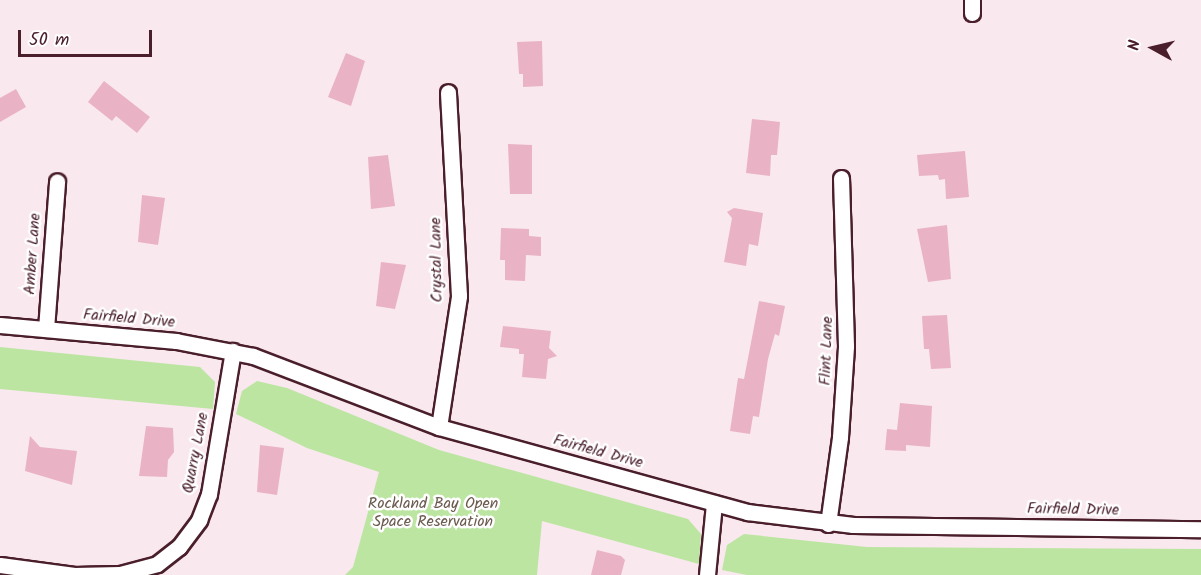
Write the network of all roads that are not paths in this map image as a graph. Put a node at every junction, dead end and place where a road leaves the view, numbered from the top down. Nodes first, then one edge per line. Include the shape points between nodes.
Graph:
1 (448, 92) dead end
2 (841, 178) dead end
3 (57, 181) dead end
4 (0, 325) edge
5 (46, 329) junction
6 (233, 351) junction
7 (439, 427) junction
8 (714, 503) junction
9 (828, 524) junction
10 (1201, 529) edge
11 (0, 565) edge
12 (706, 575) edge

1 - 7 street, Crystal Lane via 459,296
2 - 9 street, Flint Lane via 846,346 840,437
3 - 5 street, Amber Lane
4 - 5 street, Fairfield Drive
5 - 6 street, Fairfield Drive via 176,341
6 - 7 street, Fairfield Drive via 273,362
6 - 11 street, Quarry Lane via 209,494 199,520 179,547 157,564 120,574 74,575
7 - 8 street, Fairfield Drive
8 - 9 street, Fairfield Drive
8 - 12 street
9 - 10 street, Fairfield Drive

